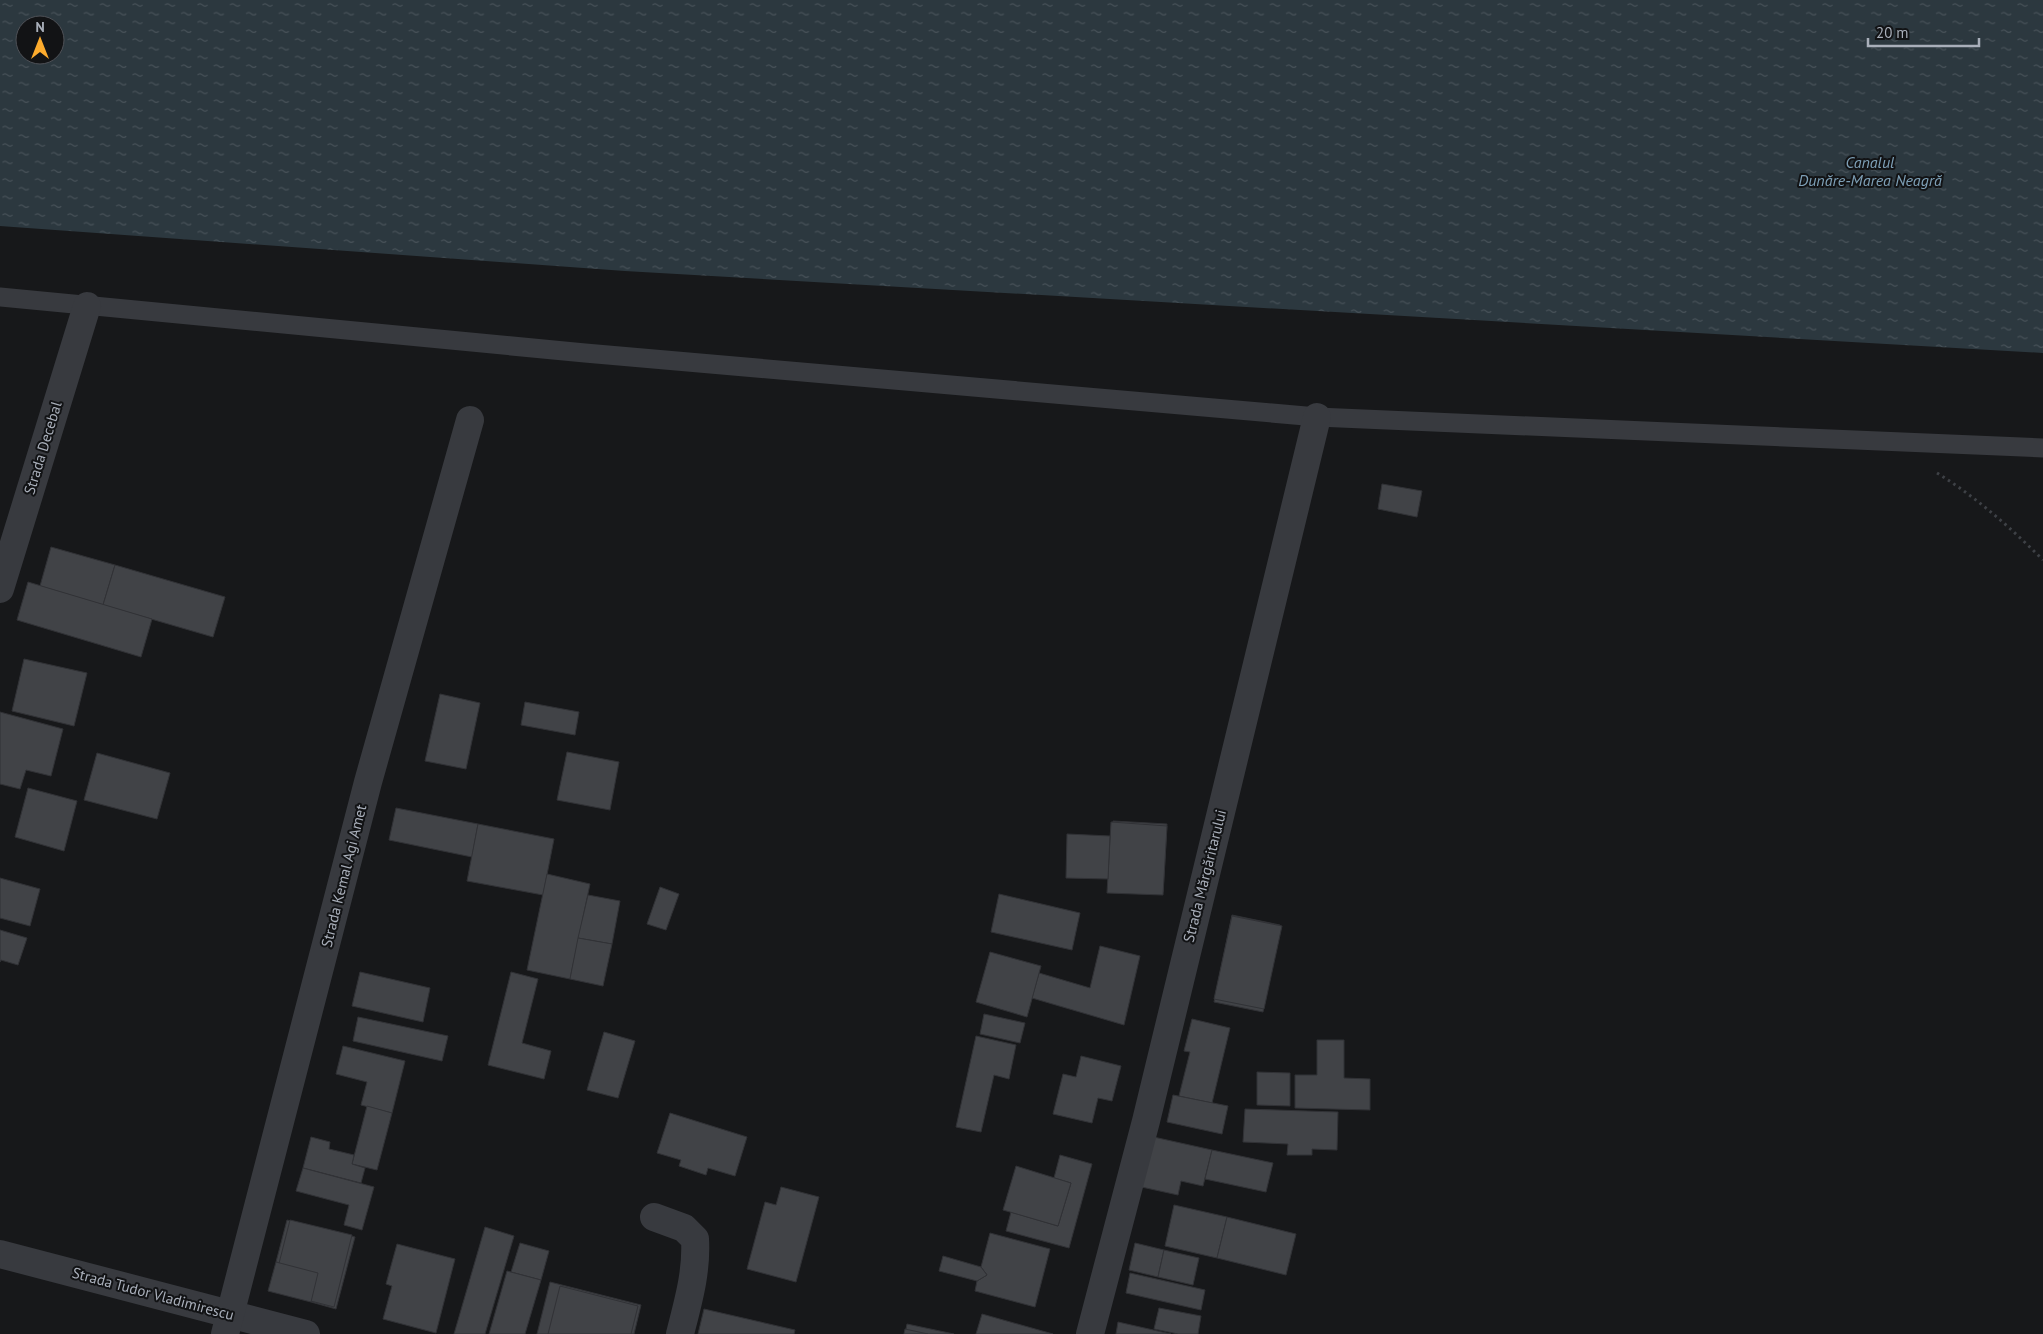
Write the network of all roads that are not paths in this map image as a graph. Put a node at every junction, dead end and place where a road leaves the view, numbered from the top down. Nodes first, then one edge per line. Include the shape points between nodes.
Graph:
1 (0, 297) edge
2 (87, 306) junction
3 (1317, 417) junction
4 (470, 420) dead end
5 (2043, 448) edge
6 (0, 589) edge
7 (654, 1217) dead end
8 (0, 1254) edge
9 (228, 1324) edge
10 (306, 1334) edge
11 (680, 1334) edge
12 (1090, 1334) edge

1 - 2 lane
2 - 3 lane
2 - 6 street, Strada Decebal
3 - 5 lane
3 - 12 street, Strada Mărgăritarului via 1146,1121
4 - 9 street, Strada Kemal Agi Amet via 368,782
7 - 11 street via 684,1228 695,1239 692,1284
8 - 9 street, Strada Tudor Vladimirescu
9 - 10 street, Strada Tudor Vladimirescu

